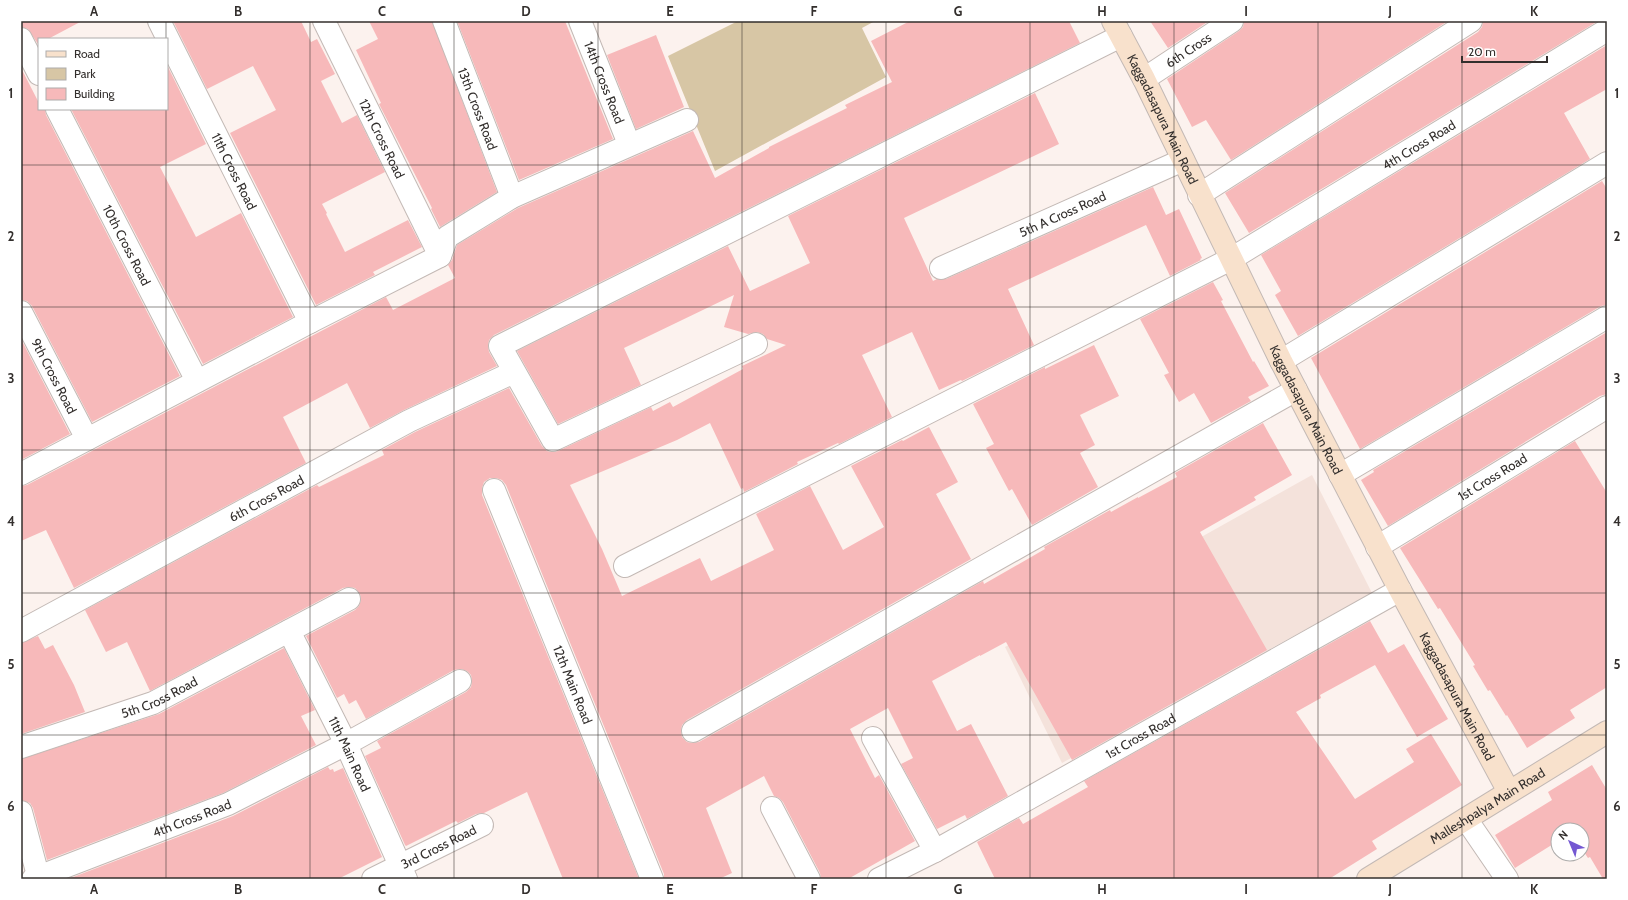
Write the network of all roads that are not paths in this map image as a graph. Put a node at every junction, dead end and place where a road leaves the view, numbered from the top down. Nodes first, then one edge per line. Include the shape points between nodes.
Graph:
1 (159, 21) edge
2 (324, 21) edge
3 (444, 21) edge
4 (580, 21) edge
5 (1232, 21) edge
6 (1471, 21) edge
7 (1117, 28) edge
8 (1607, 30) edge
9 (168, 38) edge
10 (21, 39) edge
11 (168, 39) edge
12 (38, 72) edge
13 (1144, 79) junction
14 (58, 110) edge
15 (687, 120) dead end
16 (629, 144) junction
17 (1183, 160) junction
18 (1607, 162) edge
19 (1199, 195) junction
20 (512, 197) junction
21 (440, 256) junction
22 (1231, 259) junction
23 (941, 268) dead end
24 (21, 312) edge
25 (1607, 317) edge
26 (310, 322) junction
27 (756, 344) dead end
28 (1281, 361) junction
29 (514, 372) junction
30 (196, 381) junction
31 (1296, 390) junction
32 (1607, 407) edge
33 (87, 439) junction
34 (21, 474) edge
35 (1340, 475) junction
36 (494, 490) dead end
37 (1377, 547) junction
38 (625, 566) dead end
39 (1400, 590) junction
40 (349, 599) dead end
41 (21, 631) edge
42 (289, 631) junction
43 (460, 680) dead end
44 (693, 731) dead end
45 (1605, 736) edge
46 (873, 738) dead end
47 (346, 744) junction
48 (21, 747) edge
49 (1509, 792) junction
50 (772, 808) dead end
51 (21, 812) edge
52 (1466, 819) junction
53 (482, 825) dead end
54 (934, 851) junction
55 (402, 872) edge
56 (37, 878) edge
57 (373, 879) edge
58 (652, 879) edge
59 (808, 879) edge
60 (879, 879) edge
61 (1368, 879) edge
62 (1507, 879) edge

1 - 9 street, 11th Cross Road
2 - 21 street, 12th Cross Road
3 - 20 street, 13th Cross Road
4 - 16 street, 14th Cross Road
5 - 13 street, 6th Cross
6 - 19 street
7 - 13 main road, Kaggadasapura Main Road
7 - 29 street via 500,346
8 - 22 street, 4th Cross Road
10 - 12 street
11 - 26 street, 11th Cross Road
13 - 17 main road, Kaggadasapura Main Road
14 - 30 street, 10th Cross Road
15 - 16 street
16 - 20 street
17 - 19 main road, Kaggadasapura Main Road
17 - 23 street, 5th A Cross Road
18 - 28 street
19 - 22 main road, Kaggadasapura Main Road
20 - 21 street via 447,237
21 - 26 street
22 - 28 main road, Kaggadasapura Main Road
22 - 38 street, 4th Cross Road
24 - 33 street, 9th Cross Road
25 - 35 street
26 - 30 street
27 - 29 street via 553,440
28 - 31 main road, Kaggadasapura Main Road
29 - 41 street, 6th Cross Road via 409,421
30 - 33 street
31 - 35 main road, Kaggadasapura Main Road
31 - 44 street
32 - 37 street, 1st Cross Road
33 - 34 street
35 - 37 main road, Kaggadasapura Main Road
36 - 58 street, 12th Main Road
37 - 39 main road, Kaggadasapura Main Road
39 - 49 main road, Kaggadasapura Main Road
39 - 54 street, 1st Cross Road
40 - 42 street, 5th Cross Road
42 - 47 street, 11th Main Road
42 - 48 street, 5th Cross Road via 153,703
43 - 47 street, 4th Cross Road
45 - 49 main road, Malleshpalya Main Road
46 - 54 street
47 - 55 street, 11th Main Road
47 - 56 street, 4th Cross Road via 228,804
49 - 52 main road, Malleshpalya Main Road
50 - 59 street
51 - 56 street
52 - 61 main road, Malleshpalya Main Road
52 - 62 street
53 - 55 street, 3rd Cross Road
54 - 60 street, 1st Cross Road
55 - 57 street, 3rd Cross Road

